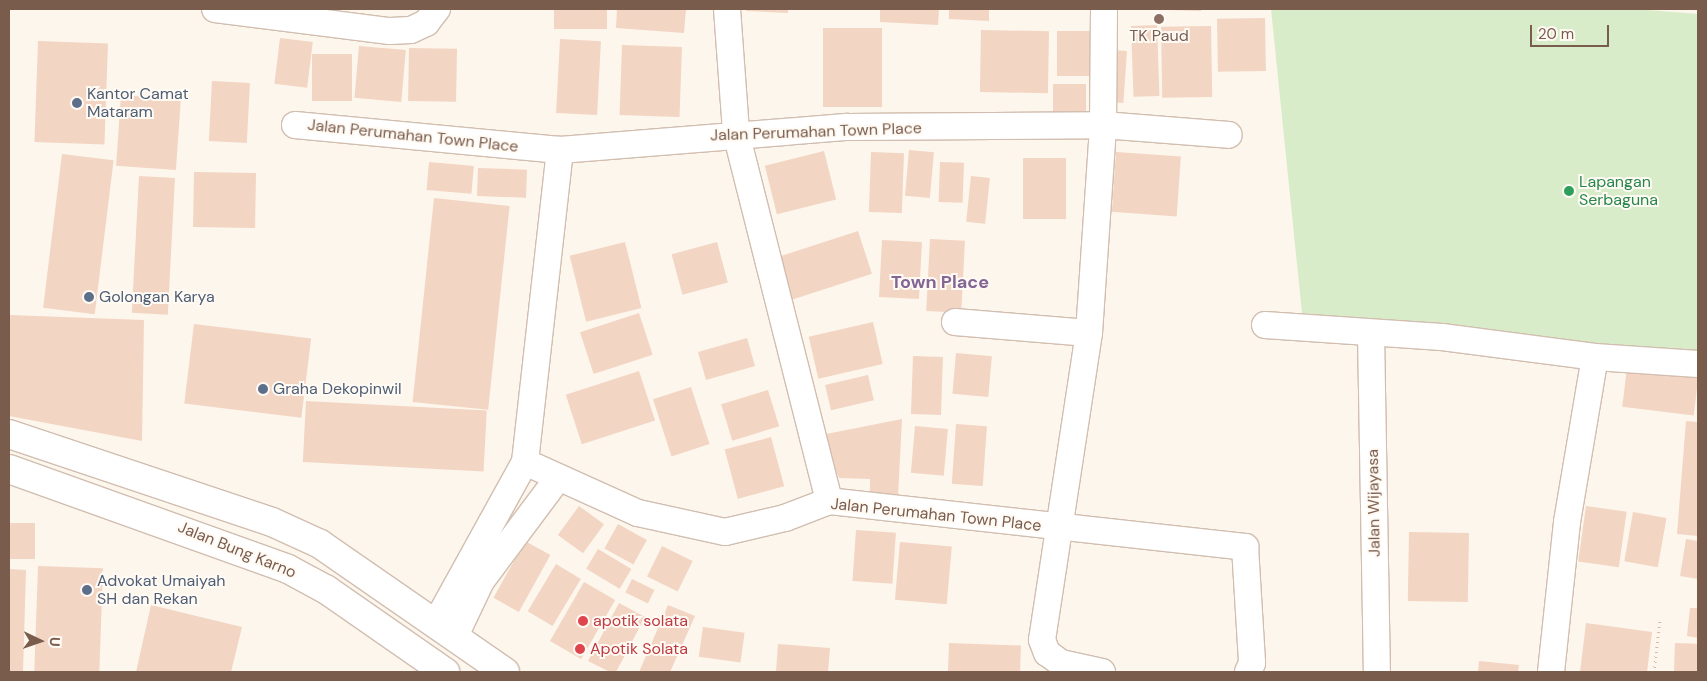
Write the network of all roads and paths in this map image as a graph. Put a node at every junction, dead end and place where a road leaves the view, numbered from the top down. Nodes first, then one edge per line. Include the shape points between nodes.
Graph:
1 (215, 9) edge
2 (437, 9) edge
3 (727, 9) edge
4 (1104, 9) edge
5 (295, 125) dead end
6 (1102, 125) junction
7 (736, 133) junction
8 (1229, 135) dead end
9 (560, 150) junction
10 (955, 322) dead end
11 (1265, 325) dead end
12 (1090, 333) junction
13 (1371, 333) junction
14 (1595, 357) junction
15 (1698, 364) edge
16 (9, 434) edge
17 (525, 462) junction
18 (9, 469) edge
19 (558, 478) junction
20 (829, 501) junction
21 (1063, 529) junction
22 (346, 559) junction
23 (327, 590) junction
24 (1660, 619) dead end
25 (445, 630) junction
26 (445, 672) edge
27 (505, 672) edge
28 (1102, 672) edge
29 (1248, 672) edge
30 (1377, 672) edge
31 (1551, 672) edge
32 (1654, 672) edge

1 - 2 street via 390,31 411,30 426,22
3 - 7 street
4 - 6 street
5 - 9 street, Jalan Perumahan Town Place
6 - 7 street, Jalan Perumahan Town Place
6 - 8 street, Jalan Perumahan Town Place
6 - 12 street
7 - 9 street, Jalan Perumahan Town Place
7 - 20 street
9 - 17 street
10 - 12 street
11 - 13 street
12 - 21 street
13 - 14 street via 1442,337
13 - 30 street, Jalan Wijayasa
14 - 15 street
14 - 31 street via 1567,522
16 - 22 main road via 272,522
17 - 19 street, Jalan Perumahan Town Place
17 - 25 street via 460,578
18 - 23 main road, Jalan Bung Karno via 243,549
19 - 20 street, Jalan Perumahan Town Place via 638,513 726,532 785,518
19 - 25 street
20 - 21 street, Jalan Perumahan Town Place
21 - 28 street via 1042,640 1047,653 1061,663
21 - 29 street, Jalan Perumahan Town Place via 1245,547 1252,663
22 - 23 main road
22 - 25 main road
23 - 26 main road, Jalan Bung Karno
24 - 32 path
25 - 27 main road

